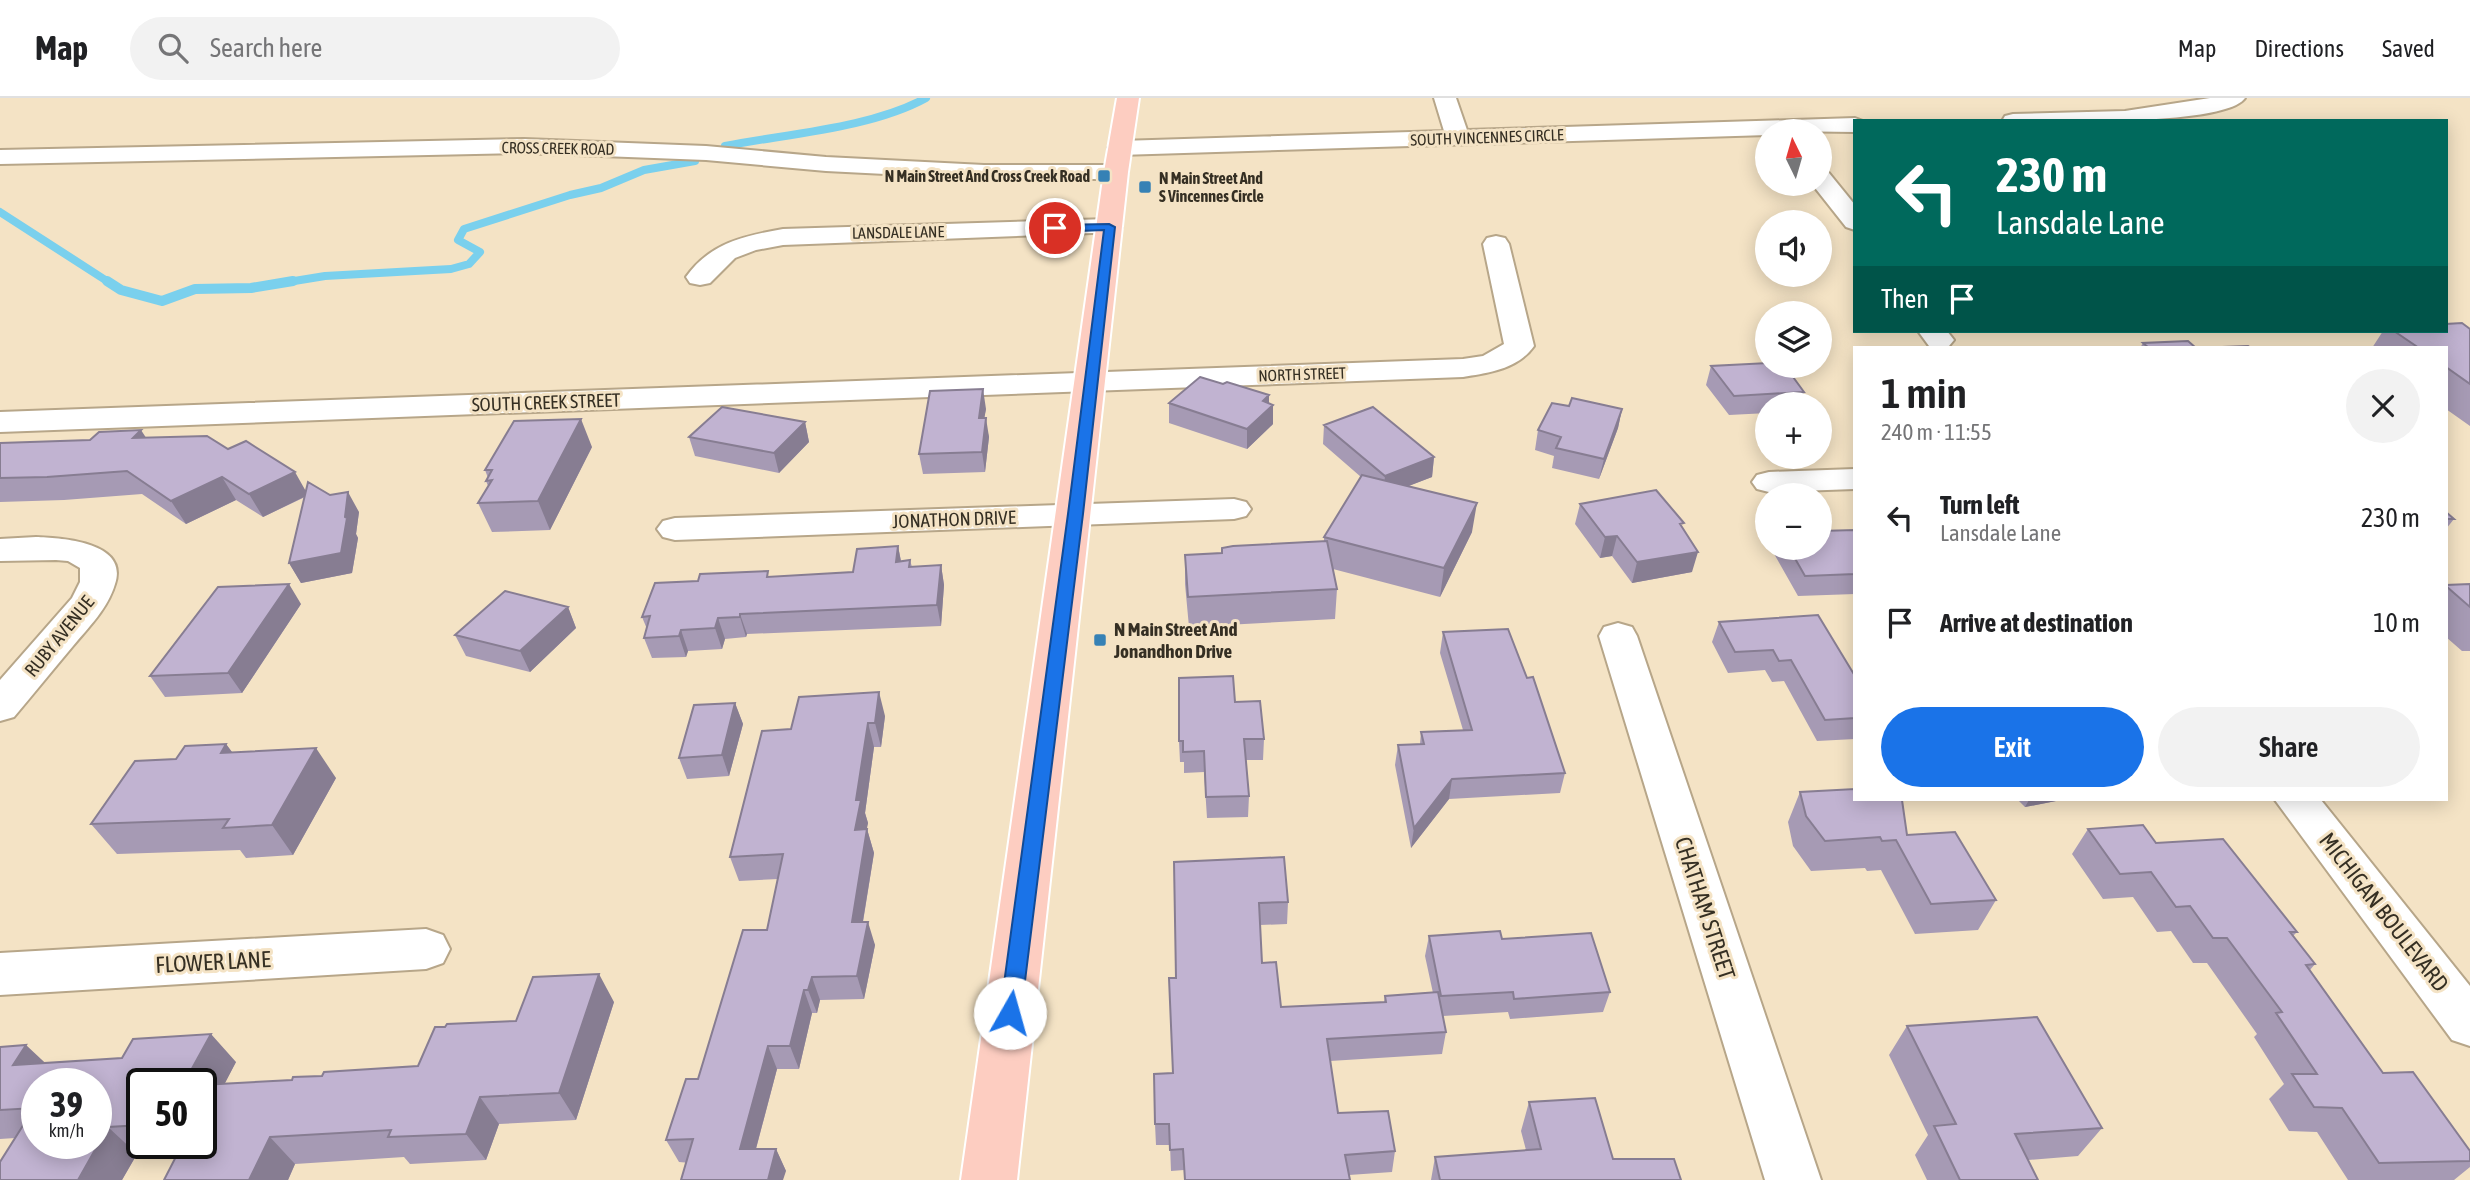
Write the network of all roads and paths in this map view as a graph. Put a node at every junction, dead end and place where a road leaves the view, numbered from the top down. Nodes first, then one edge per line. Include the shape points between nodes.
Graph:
1 (1128, 98) edge
2 (1445, 98) edge
3 (2070, 98) edge
4 (2234, 98) edge
5 (1762, 108) dead end
6 (1770, 119) edge
7 (2095, 119) joint
8 (1853, 125) edge
9 (1832, 126) edge
10 (1755, 130) edge
11 (1458, 138) junction
12 (0, 157) edge
13 (1118, 160) junction
14 (1832, 190) edge
15 (1850, 209) edge
16 (1109, 227) junction
17 (1496, 244) dead end
18 (700, 277) dead end
19 (1092, 381) junction
20 (0, 422) edge
21 (1853, 479) edge
22 (1769, 482) dead end
23 (1234, 509) dead end
24 (1076, 514) junction
25 (675, 529) dead end
26 (0, 550) edge
27 (1618, 636) dead end
28 (0, 707) edge
29 (2298, 801) edge
30 (426, 949) dead end
31 (0, 974) edge
32 (2470, 1024) edge
33 (989, 1180) edge
34 (1793, 1180) edge

1 - 13 main road
2 - 11 street
3 - 7 street
4 - 7 street via 2186,110
5 - 6 street
8 - 9 street, SOUTH VINCENNES CIRCLE
10 - 11 street, SOUTH VINCENNES CIRCLE
11 - 13 street, SOUTH VINCENNES CIRCLE
12 - 13 street, CROSS CREEK ROAD via 524,146 984,172
13 - 16 main road
14 - 15 street
16 - 18 street, LANSDALE LANE via 783,237 728,250 710,262
16 - 19 main road
17 - 19 street, NORTH STREET via 1519,346 1488,365
19 - 20 street, SOUTH CREEK STREET
19 - 24 main road
21 - 22 street
23 - 24 street, JONATHON DRIVE
24 - 25 street, JONATHON DRIVE
24 - 33 main road
26 - 28 street, RUBY AVENUE via 73,550 93,559 101,573 88,603
27 - 34 street, CHATHAM STREET
29 - 32 street, MICHIGAN BOULEVARD
30 - 31 street, FLOWER LANE

